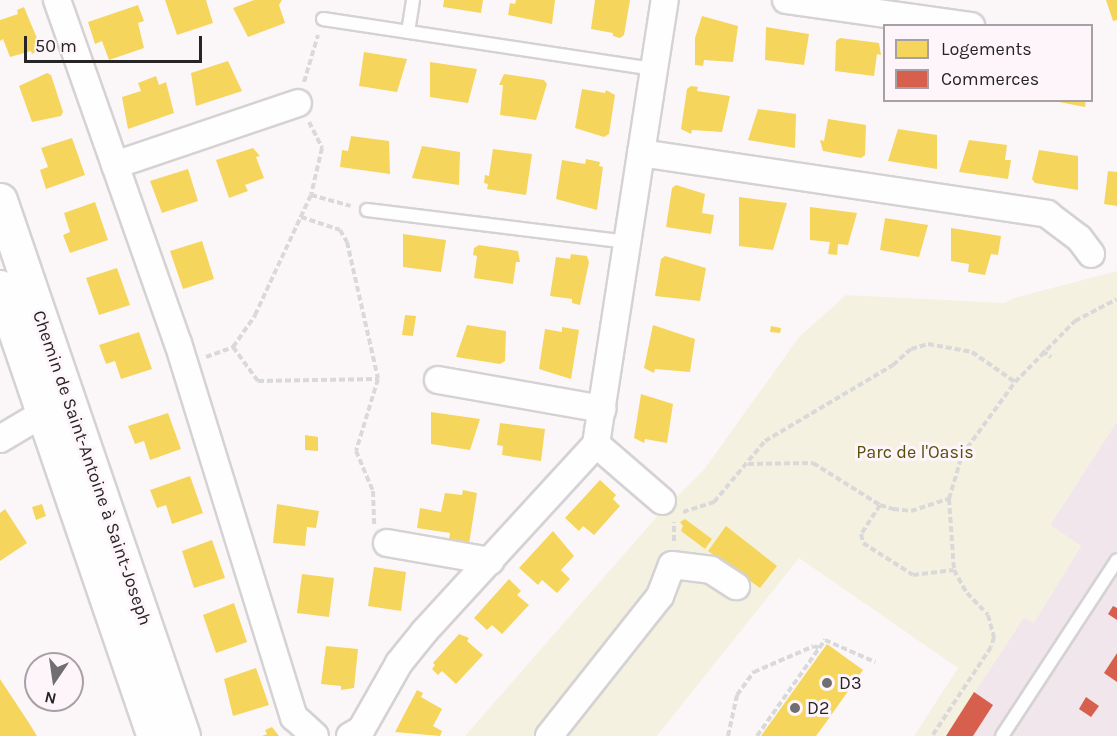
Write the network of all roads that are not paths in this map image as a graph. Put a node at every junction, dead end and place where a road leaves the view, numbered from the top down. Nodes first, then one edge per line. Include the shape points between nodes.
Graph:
1 (413, 0) edge
2 (664, 0) edge
3 (786, 0) edge
4 (65, 2) edge
5 (323, 19) road end
6 (957, 24) edge
7 (408, 32) junction
8 (654, 69) junction
9 (298, 103) road end
10 (641, 153) junction
11 (116, 165) junction
12 (0, 200) edge
13 (367, 210) road end
14 (626, 242) junction
15 (1091, 255) dead end
16 (0, 287) edge
17 (438, 380) dead end
18 (57, 404) junction
19 (602, 409) junction
20 (0, 439) edge
21 (596, 444) junction
22 (662, 501) dead end
23 (387, 543) road end
24 (1117, 560) edge
25 (490, 561) junction
26 (736, 586) dead end
27 (154, 736) edge
28 (183, 736) edge
29 (315, 736) edge
30 (350, 736) edge
31 (549, 736) edge
32 (1002, 736) edge

1 - 7 lane
2 - 8 street
3 - 6 street
4 - 11 street
5 - 7 lane
7 - 8 lane
8 - 10 street
9 - 11 street
10 - 14 street
10 - 15 street via 1047,214 1079,238
11 - 29 street via 185,365 294,717
12 - 18 main road, Chemin de Saint-Antoine à Saint-Joseph
13 - 14 lane
14 - 19 street
16 - 18 main road, Chemin de Saint-Antoine à Saint-Joseph
17 - 19 street
18 - 20 street
18 - 27 main road, Chemin de Saint-Antoine à Saint-Joseph
18 - 28 main road, Chemin de Saint-Antoine à Saint-Joseph
19 - 21 street
21 - 22 street
21 - 25 street
23 - 25 street
24 - 32 lane
25 - 30 street via 399,663 361,730
26 - 31 street via 711,570 672,565 660,596

